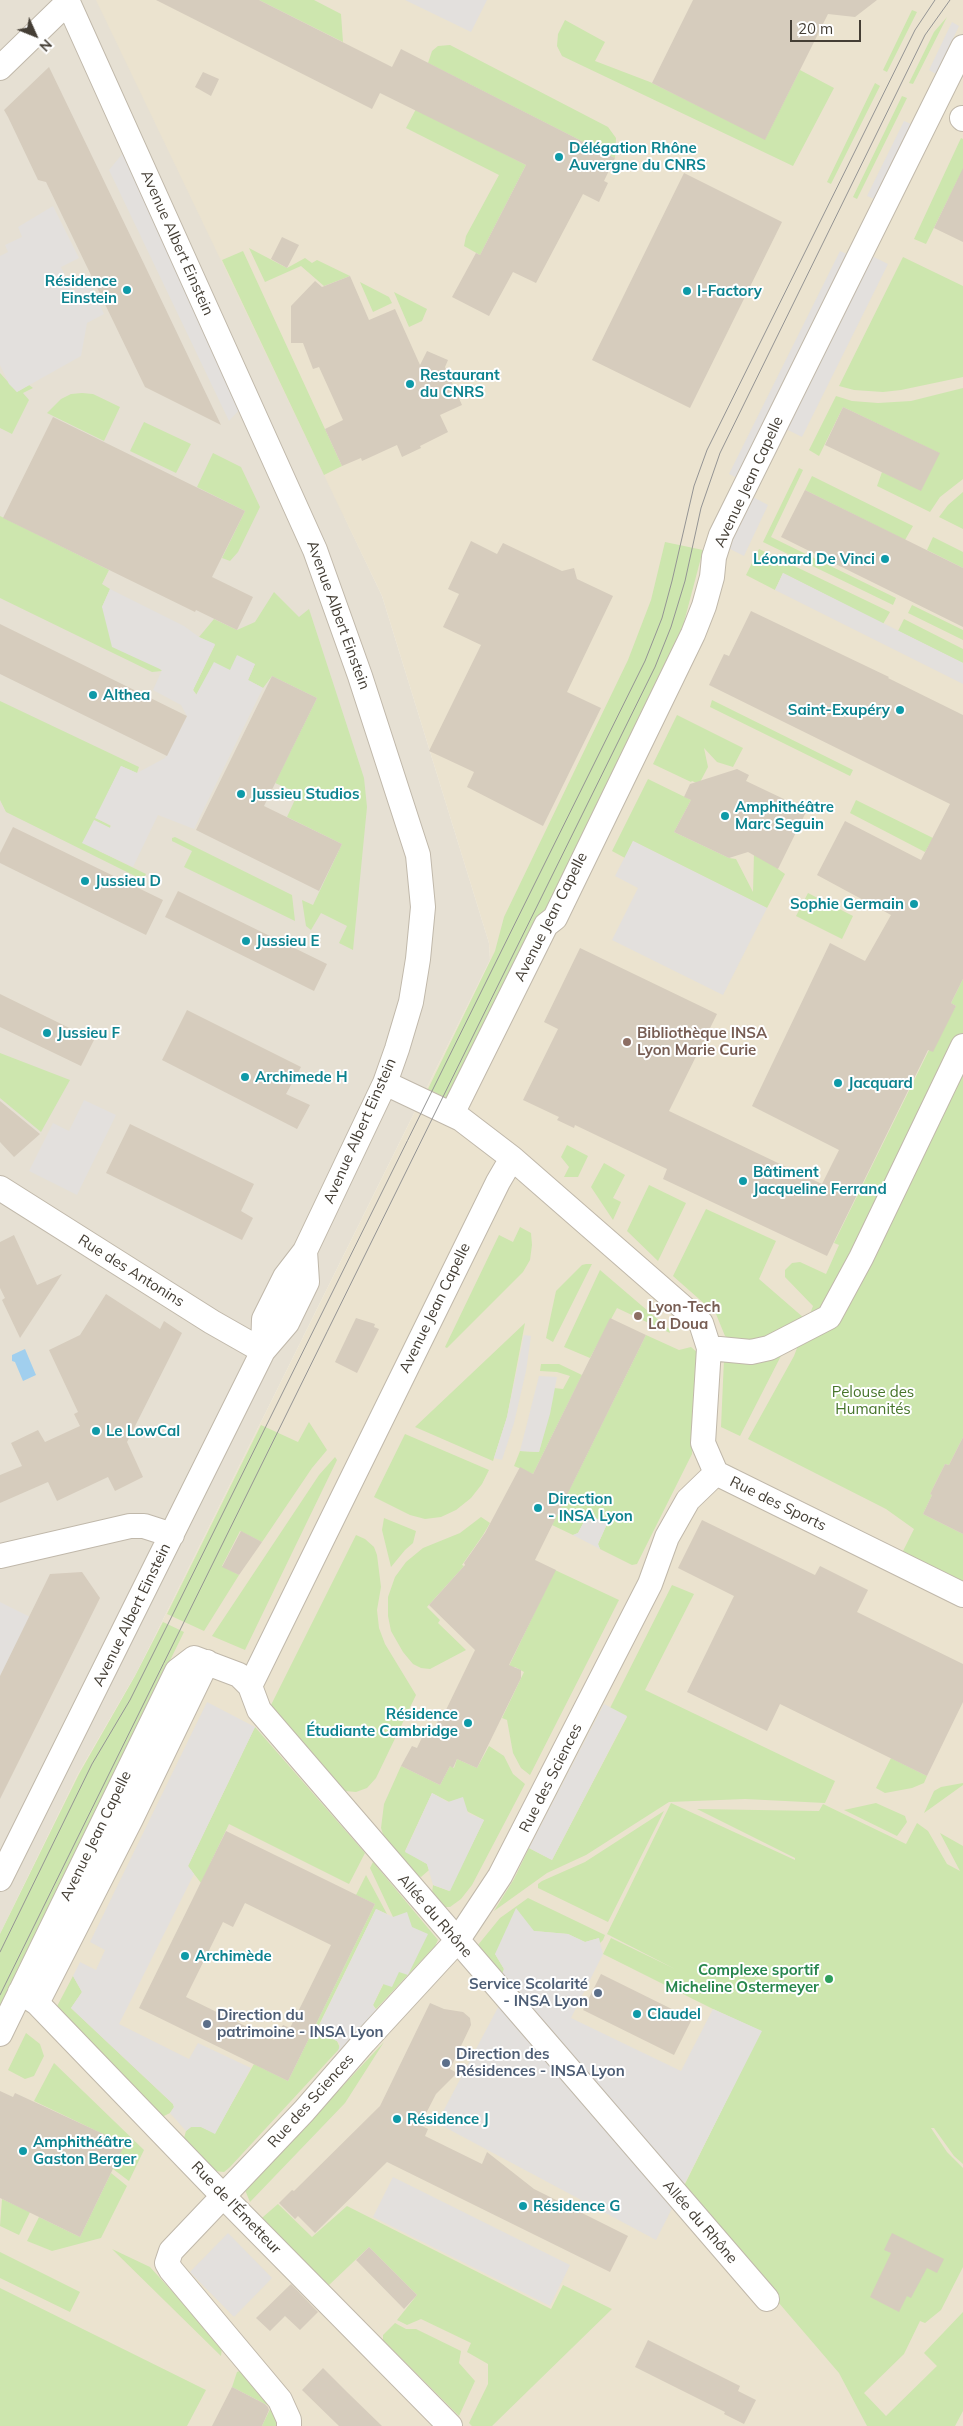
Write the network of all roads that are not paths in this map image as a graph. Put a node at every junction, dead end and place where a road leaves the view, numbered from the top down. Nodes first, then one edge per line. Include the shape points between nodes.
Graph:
1 (67, 1) edge
2 (963, 47) edge
3 (0, 68) edge
4 (963, 1046) edge
5 (385, 1083) junction
6 (452, 1114) junction
7 (512, 1158) junction
8 (0, 1188) edge
9 (709, 1348) junction
10 (263, 1351) junction
11 (716, 1474) junction
12 (172, 1535) junction
13 (0, 1556) edge
14 (963, 1595) edge
15 (250, 1686) junction
16 (0, 1879) edge
17 (457, 1941) junction
18 (28, 1998) junction
19 (0, 2034) edge
20 (223, 2196) junction
21 (767, 2299) dead end
22 (289, 2426) edge
23 (450, 2426) edge

1 - 3 street
1 - 5 street, Avenue Albert Einstein via 316,550 408,820 418,855 423,907 409,1009
2 - 6 street, Avenue Jean Capelle via 721,535 704,606 693,634 555,918 546,925
4 - 9 street via 862,1258 829,1317 769,1348 751,1352
5 - 6 street
5 - 10 street, Avenue Albert Einstein via 305,1251 285,1277 264,1319
6 - 7 street via 485,1135
7 - 9 street, Rue des Sports via 693,1314 706,1332
7 - 15 street, Avenue Jean Capelle
8 - 10 street, Rue des Antonins
9 - 11 street, Rue des Sports via 703,1442
10 - 12 street, Avenue Albert Einstein
11 - 14 street, Rue des Sports
11 - 17 street, Rue des Sciences via 688,1500 679,1515 667,1537 650,1584 500,1876
12 - 13 street via 144,1526 130,1526
12 - 16 street, Avenue Albert Einstein
15 - 17 street, Allée du Rhône via 259,1710
15 - 18 street, Avenue Jean Capelle via 239,1675 194,1658 177,1671
17 - 20 street, Rue des Sciences
17 - 21 street, Allée du Rhône
18 - 19 street, Avenue Jean Capelle
18 - 20 street, Rue de l'Émetteur
20 - 22 street, Rue des Sciences via 170,2251 167,2262 280,2400
20 - 23 street, Rue de l'Émetteur

